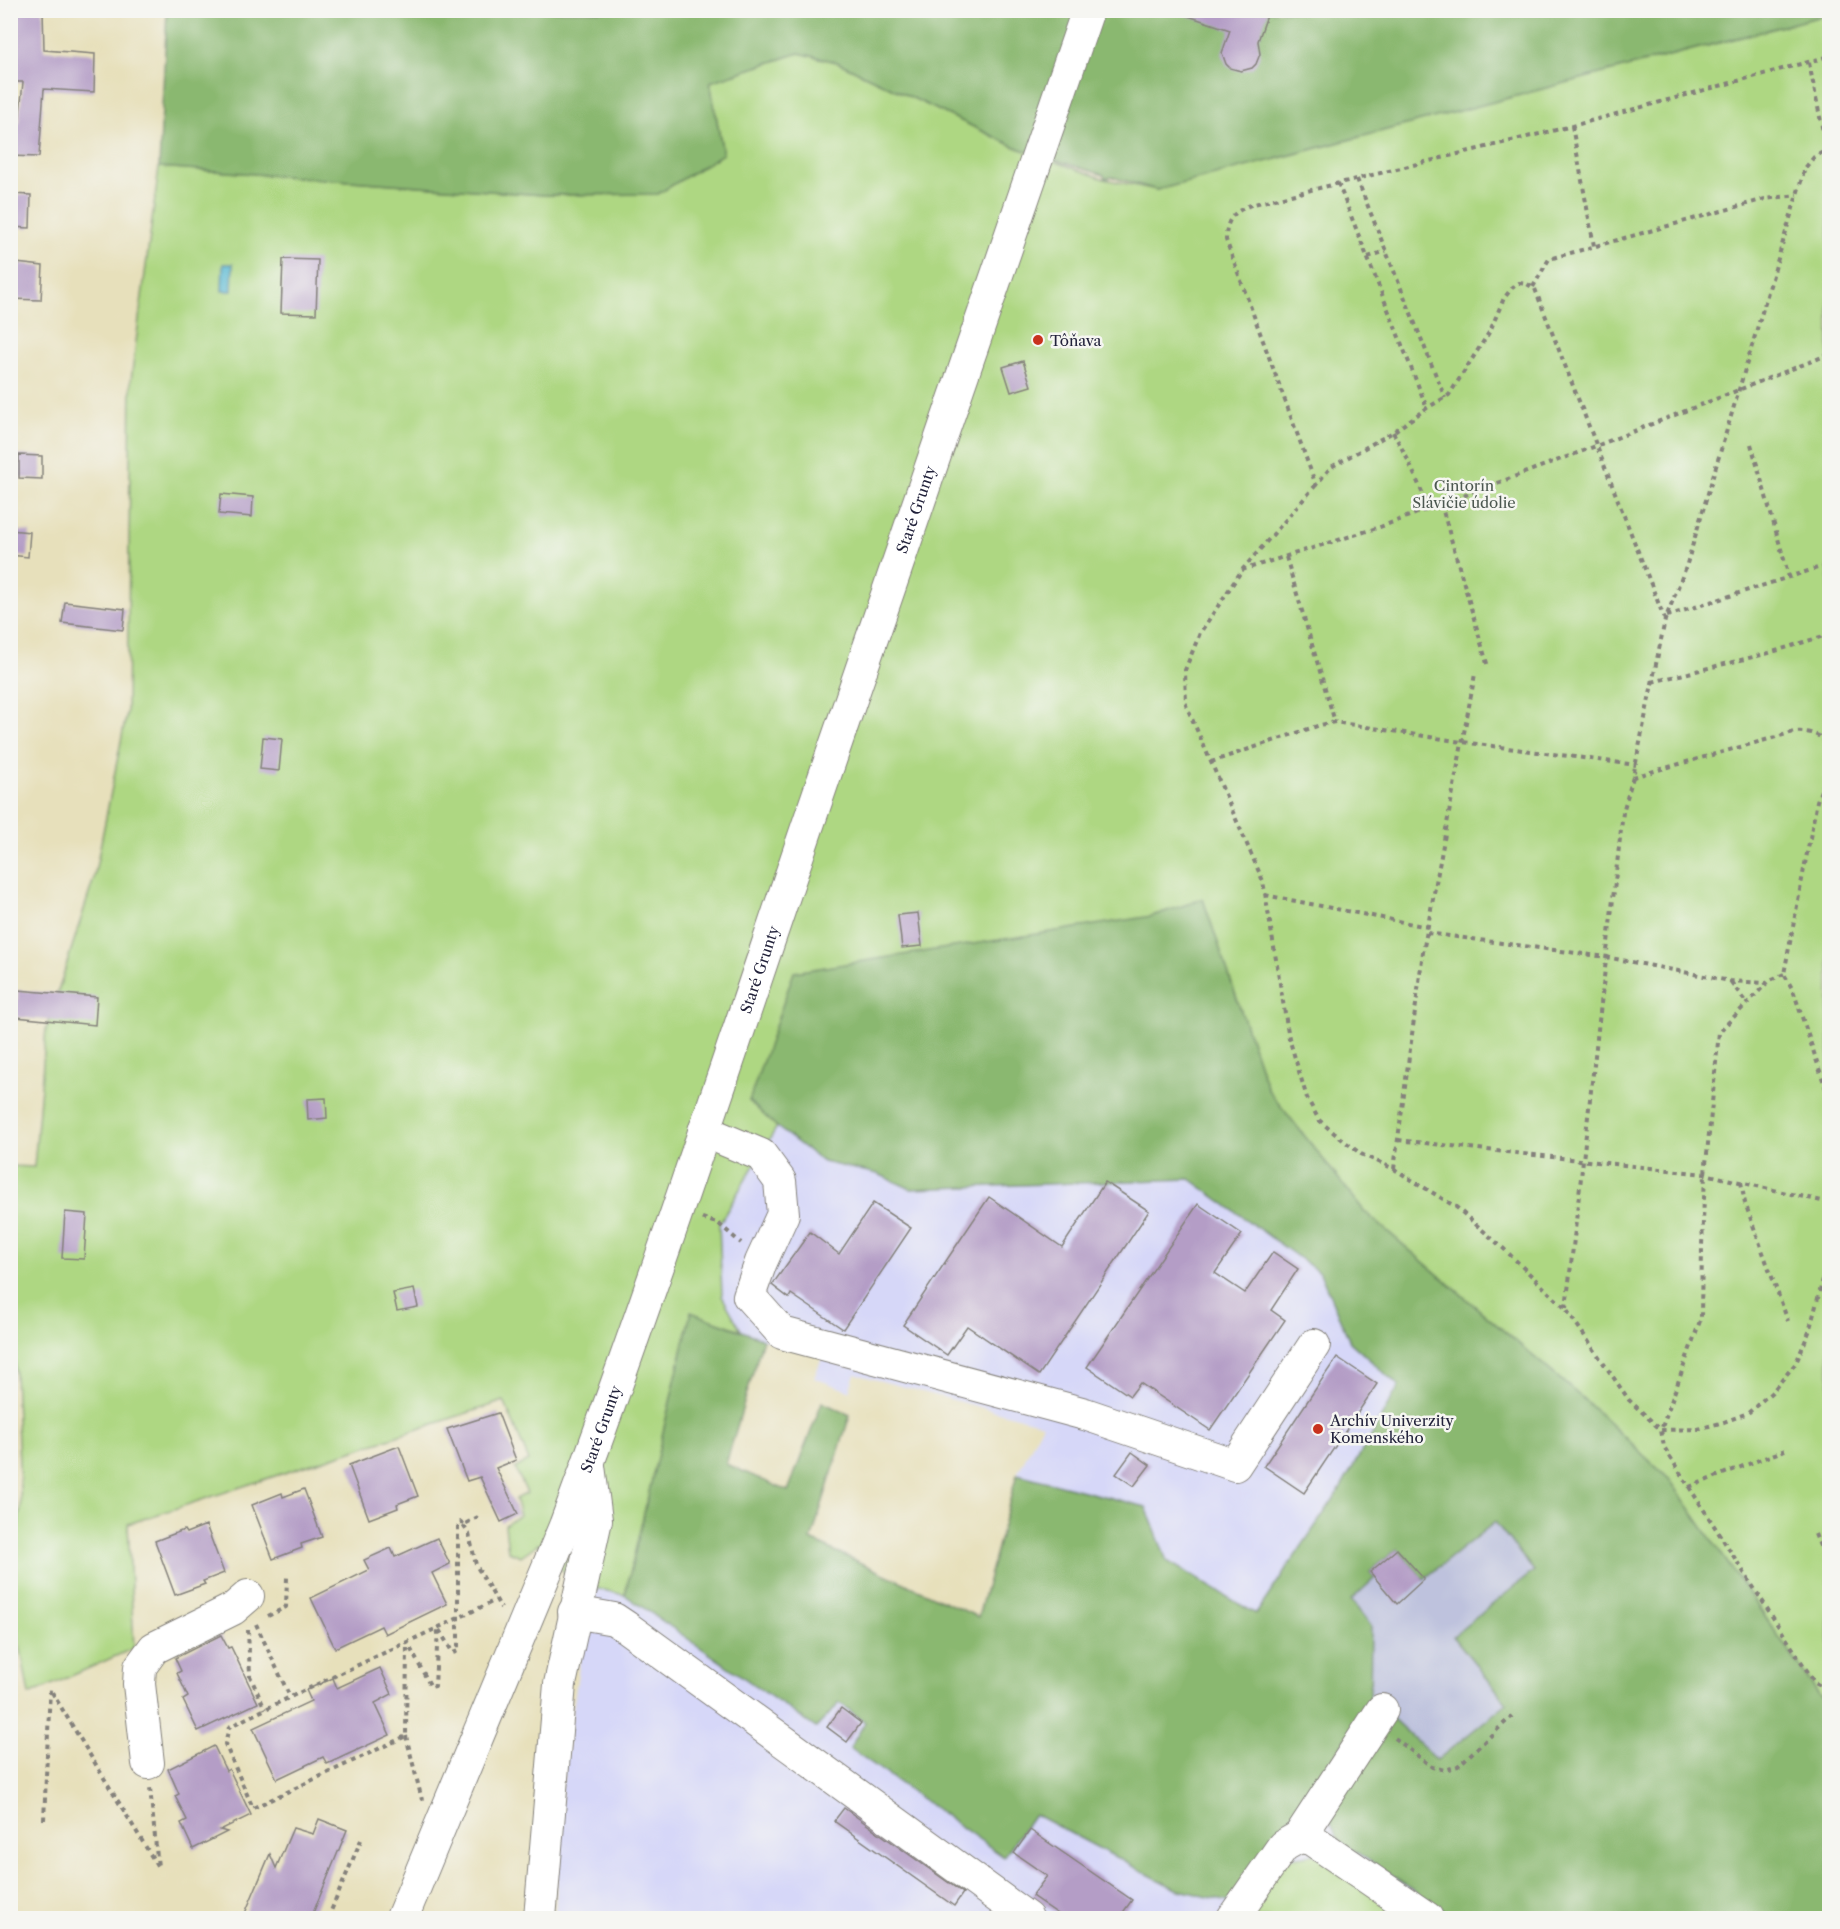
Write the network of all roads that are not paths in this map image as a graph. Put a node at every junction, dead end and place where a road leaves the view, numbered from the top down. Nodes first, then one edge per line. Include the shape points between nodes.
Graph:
1 (1088, 10) edge
2 (704, 1131) junction
3 (1314, 1345) dead end
4 (588, 1462) junction
5 (260, 1605) road end
6 (572, 1624) junction
7 (515, 1646) junction
8 (1375, 1720) road end
9 (148, 1763) road end
10 (1299, 1837) junction
11 (402, 1918) edge
12 (540, 1918) edge
13 (1027, 1918) edge
14 (1233, 1918) edge
15 (1427, 1918) edge

1 - 2 street, Staré Grunty
2 - 3 street via 761,1155 780,1181 783,1214 749,1296 782,1333 1085,1414 1235,1465
2 - 4 street, Staré Grunty
4 - 6 street via 596,1520
4 - 7 street, Staré Grunty
5 - 9 street via 233,1609 154,1648 140,1667
6 - 7 street
6 - 12 street via 560,1684
6 - 13 street via 614,1619
7 - 11 street, Staré Grunty
8 - 10 street
10 - 14 street via 1283,1846
10 - 15 street via 1311,1839

